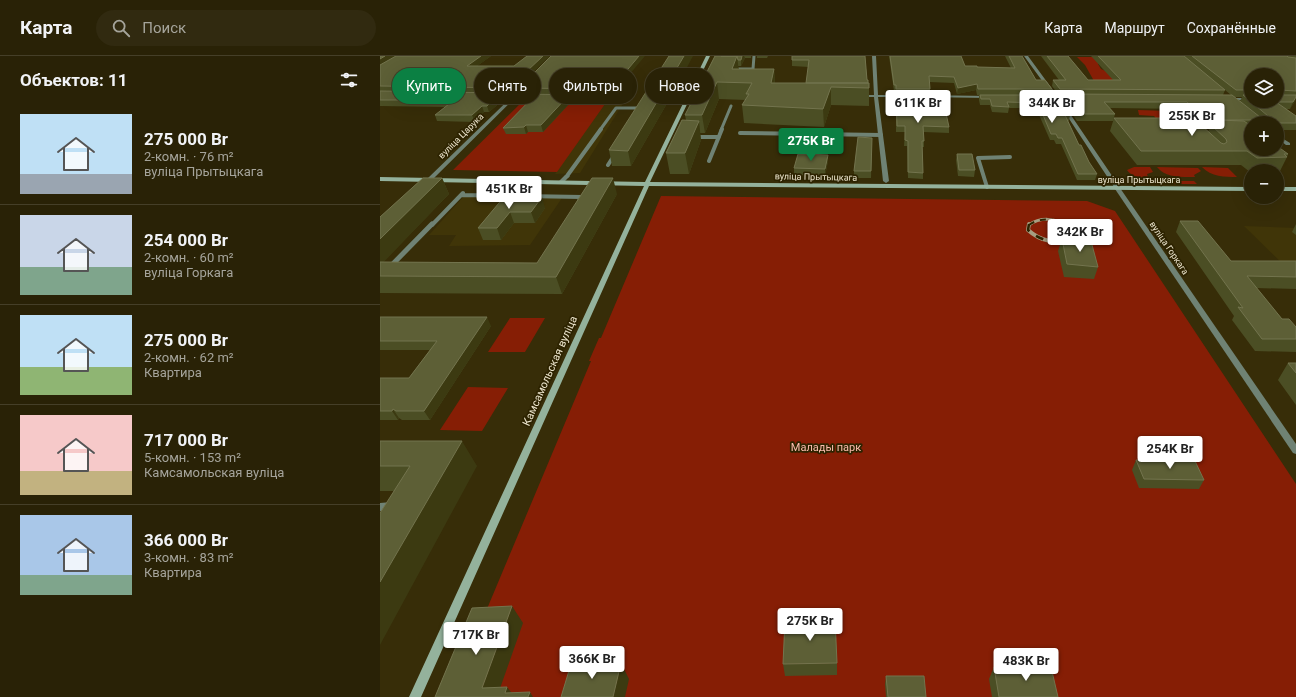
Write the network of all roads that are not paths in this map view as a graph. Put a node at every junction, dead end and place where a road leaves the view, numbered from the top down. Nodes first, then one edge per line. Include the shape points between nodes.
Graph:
1 (708, 56) edge
2 (754, 56) edge
3 (874, 56) edge
4 (1026, 56) edge
5 (702, 68) edge
6 (724, 69) edge
7 (853, 96) edge
8 (876, 96) junction
9 (908, 96) edge
10 (916, 96) edge
11 (1223, 96) edge
12 (995, 97) edge
13 (1043, 98) edge
14 (1057, 98) junction
15 (1080, 98) edge
16 (1229, 99) junction
17 (1244, 99) edge
18 (507, 104) edge
19 (647, 104) edge
20 (685, 104) edge
21 (1236, 104) edge
22 (732, 106) dead end
23 (644, 108) junction
24 (640, 115) edge
25 (740, 133) dead end
26 (881, 135) junction
27 (670, 136) junction
28 (677, 137) edge
29 (691, 137) edge
30 (719, 137) junction
31 (1284, 141) edge
32 (1288, 144) dead end
33 (619, 148) edge
34 (1010, 157) dead end
35 (709, 161) dead end
36 (608, 165) edge
37 (567, 176) joint
38 (380, 178) edge
39 (430, 179) junction
40 (886, 181) dead end
41 (561, 182) junction
42 (425, 184) edge
43 (647, 184) junction
44 (987, 187) junction
45 (1118, 189) junction
46 (1244, 189) edge
47 (1284, 189) edge
48 (1296, 189) edge
49 (578, 203) edge
50 (387, 270) junction
51 (395, 270) edge
52 (380, 277) edge
53 (1296, 450) edge
54 (380, 507) edge
55 (393, 512) edge
56 (415, 697) edge

1 - 5 main road, Камсамольская вуліца
2 - 6 lane via 753,69
3 - 8 street
4 - 14 street, вуліца Горкага
7 - 8 street
8 - 9 street
8 - 26 street
10 - 12 street
11 - 16 street
13 - 14 street
14 - 15 street
14 - 45 street, вуліца Горкага
16 - 17 street
16 - 21 street
18 - 39 street, вуліца Царука
19 - 23 lane
20 - 27 main road, Камсамольская вуліца
22 - 30 lane
23 - 24 lane
23 - 37 lane via 616,108
25 - 26 lane
26 - 40 street
27 - 28 lane
27 - 43 main road, Камсамольская вуліца
29 - 30 lane
30 - 35 lane
31 - 32 street
33 - 36 lane
34 - 44 lane via 978,158
37 - 41 street
38 - 39 main road, вуліца Прытыцкага
39 - 41 main road, вуліца Прытыцкага
39 - 42 street, вуліца Царука
41 - 43 main road, вуліца Прытыцкага
43 - 44 main road, вуліца Прытыцкага
43 - 56 main road, Камсамольская вуліца
44 - 45 main road, вуліца Прытыцкага
45 - 46 main road, вуліца Прытыцкага
45 - 53 street, вуліца Горкага
47 - 48 main road
49 - 50 lane via 582,197 463,193
50 - 51 lane
50 - 52 lane
54 - 55 lane via 396,506

